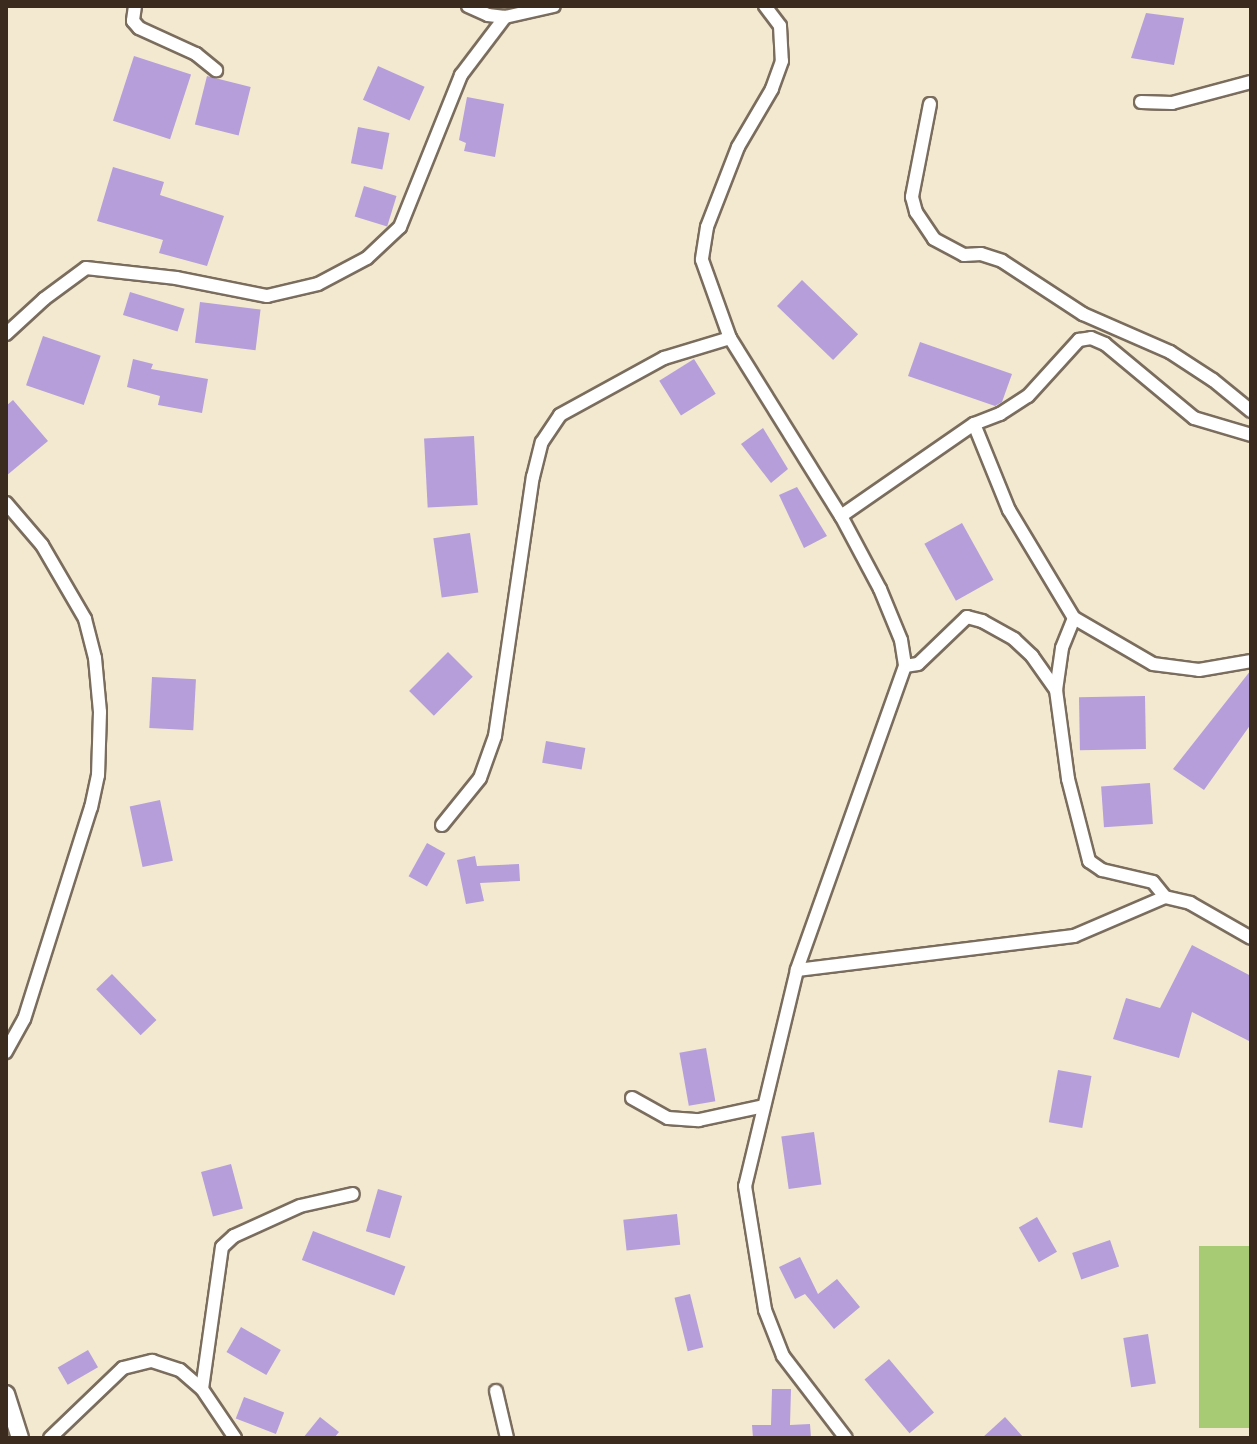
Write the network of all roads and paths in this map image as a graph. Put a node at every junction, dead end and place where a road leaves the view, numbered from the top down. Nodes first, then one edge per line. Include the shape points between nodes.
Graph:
1 (135, 6) edge
2 (468, 6) edge
3 (554, 6) edge
4 (765, 6) edge
5 (505, 17) junction
6 (216, 70) dead end
7 (1251, 82) edge
8 (1141, 102) dead end
9 (930, 104) dead end
10 (6, 334) edge
11 (730, 338) junction
12 (1251, 411) edge
13 (974, 424) junction
14 (1251, 435) edge
15 (6, 503) edge
16 (841, 516) junction
17 (1074, 618) junction
18 (1251, 661) edge
19 (905, 666) junction
20 (1056, 690) junction
21 (442, 825) dead end
22 (1165, 897) junction
23 (1251, 938) edge
24 (797, 970) junction
25 (6, 1052) edge
26 (632, 1098) dead end
27 (764, 1106) junction
28 (353, 1194) dead end
29 (202, 1389) junction
30 (496, 1391) dead end
31 (6, 1394) edge
32 (20, 1438) edge
33 (50, 1438) edge
34 (235, 1438) edge
35 (507, 1438) edge
36 (846, 1438) edge

1 - 6 street via 135,25 196,54
2 - 5 street
3 - 5 street
4 - 11 street via 780,26 782,61 738,147 707,227 702,260
5 - 10 street via 461,75 400,227 367,258 318,284 267,296 86,268
7 - 8 street via 1172,103
9 - 12 street via 912,197 934,239 964,255 1002,261 1083,314 1170,352
11 - 16 street
11 - 21 street via 664,358 560,415 542,442 495,736 480,778
13 - 14 street via 1028,396 1069,348 1091,338 1194,418
13 - 16 street
13 - 17 street via 1014,520
15 - 25 street via 42,545 85,619 95,658 100,724 91,807 24,1019
16 - 19 street via 880,589 901,640
17 - 18 street via 1153,664 1199,670
17 - 20 street via 1062,648
19 - 20 street via 918,664 967,617 1014,639
19 - 24 street
20 - 22 street via 1068,779 1089,861 1102,870 1153,882
22 - 23 street via 1190,903
22 - 24 street via 1074,936
24 - 27 street
26 - 27 street via 668,1118 699,1120
27 - 36 street via 745,1186 765,1310 783,1356
28 - 29 street via 300,1206 234,1236 222,1247
29 - 33 street via 180,1370 152,1361 123,1368
29 - 34 street
30 - 35 street
31 - 32 street

